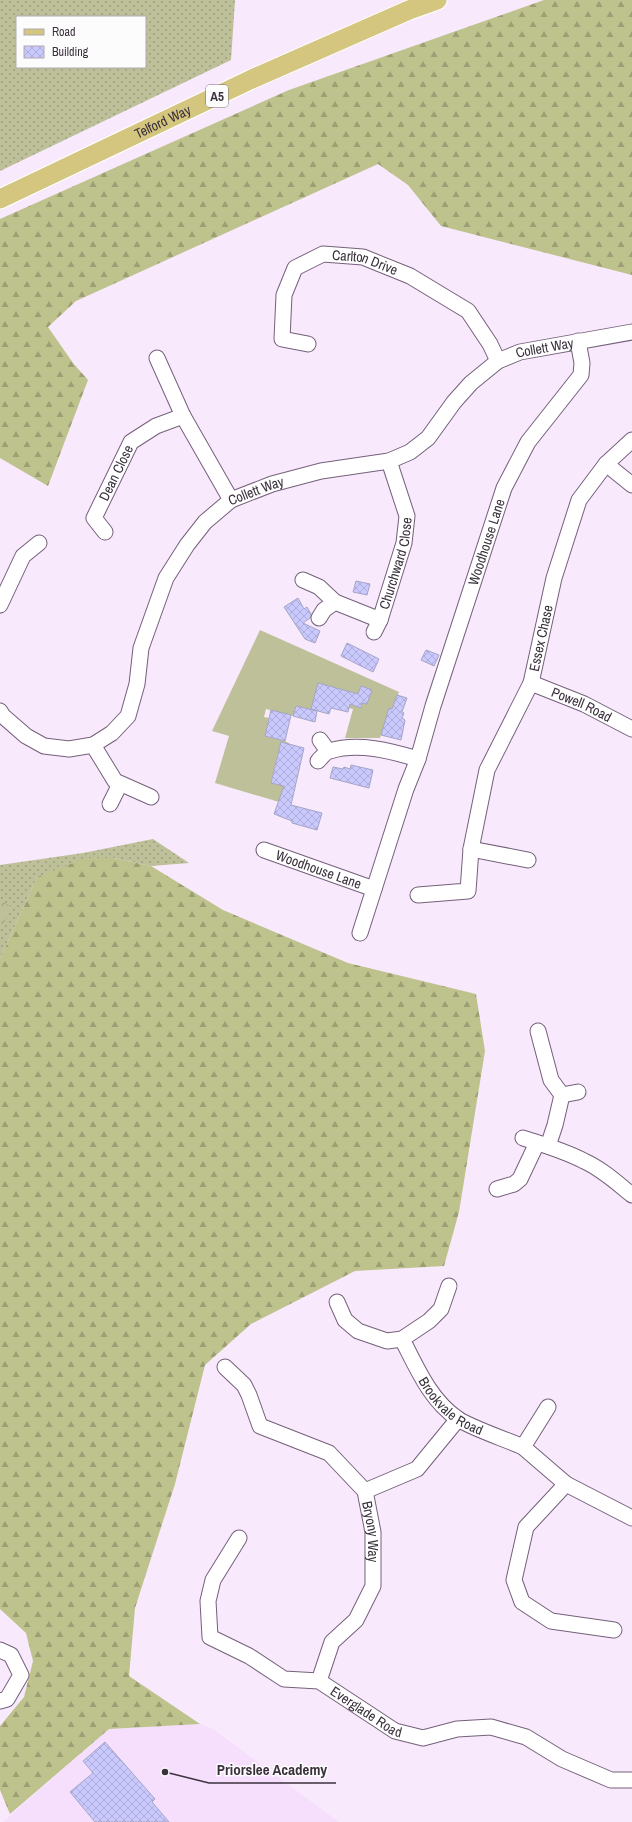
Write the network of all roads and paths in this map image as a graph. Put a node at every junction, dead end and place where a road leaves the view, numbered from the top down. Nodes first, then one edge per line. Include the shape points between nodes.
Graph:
1 (437, 0) edge
2 (0, 199) edge
3 (632, 332) edge
4 (578, 341) junction
5 (308, 344) dead end
6 (157, 358) dead end
7 (498, 361) junction
8 (183, 416) junction
9 (632, 440) edge
10 (390, 461) junction
11 (606, 464) junction
12 (632, 485) edge
13 (231, 500) junction
14 (105, 532) dead end
15 (39, 543) dead end
16 (303, 580) dead end
17 (334, 602) junction
18 (0, 605) edge
19 (319, 618) dead end
20 (530, 683) junction
21 (1, 716) edge
22 (632, 729) edge
23 (93, 745) junction
24 (322, 751) dead end
25 (418, 759) junction
26 (120, 784) junction
27 (150, 797) dead end
28 (110, 804) dead end
29 (472, 849) junction
30 (264, 850) dead end
31 (528, 860) dead end
32 (374, 889) junction
33 (418, 895) dead end
34 (360, 933) dead end
35 (538, 1031) dead end
36 (578, 1092) dead end
37 (562, 1095) junction
38 (536, 1142) junction
39 (497, 1189) dead end
40 (632, 1195) edge
41 (449, 1286) dead end
42 (337, 1302) dead end
43 (402, 1339) junction
44 (225, 1367) dead end
45 (548, 1408) dead end
46 (458, 1419) junction
47 (523, 1447) junction
48 (566, 1484) junction
49 (365, 1491) junction
50 (632, 1518) edge
51 (239, 1538) dead end
52 (614, 1630) dead end
53 (0, 1650) edge
54 (320, 1681) junction
55 (0, 1701) edge
56 (632, 1780) edge

1 - 2 main road, Telford Way / A5 via 252,80
3 - 4 street, Collett Way
4 - 7 street, Collett Way via 520,352
4 - 25 street, Woodhouse Lane via 582,363 581,375 528,442 504,488
5 - 7 street, Carlton Drive via 282,339 284,295 295,268 323,254 363,257 410,276 468,311
6 - 8 street
7 - 10 street, Collett Way via 471,383 428,438 410,452
8 - 13 street
8 - 14 street, Dean Close via 156,426 131,442 94,518
9 - 11 street, Essex Chase
10 - 13 street, Collett Way via 321,471 272,484
10 - 17 street, Churchward Close via 407,516 404,543 377,626
11 - 12 street
11 - 20 street, Essex Chase via 579,500 554,578
13 - 23 street, Collett Way via 205,522 166,578 142,648 137,684 128,716 112,733
15 - 18 street via 23,556
16 - 17 street via 319,587
17 - 19 street
20 - 22 street, Powell Road via 584,704
20 - 29 street, Essex Chase via 487,770
21 - 23 street, Collett Way via 26,736 44,746 69,749
23 - 26 street via 115,781
24 - 25 street via 352,748 386,750
25 - 32 street, Woodhouse Lane
26 - 27 street
26 - 28 street
29 - 31 street
29 - 33 street, Essex Chase via 468,890
30 - 32 street, Woodhouse Lane
32 - 34 street, Woodhouse Lane
35 - 37 street via 551,1080
36 - 37 street
37 - 38 street via 555,1125
38 - 39 street via 520,1179 514,1184
38 - 40 street via 584,1161
41 - 43 street via 445,1302 436,1315
42 - 43 street via 345,1320 358,1331 387,1341
43 - 46 street, Brookvale Road via 428,1388 441,1405
44 - 49 street, Bryony Way via 244,1385 250,1395 260,1426 329,1453
45 - 47 street
46 - 47 street, Brookvale Road
46 - 49 street via 417,1469
47 - 48 street, Brookvale Road
48 - 50 street, Brookvale Road
48 - 52 street via 526,1527 514,1580 522,1602 551,1621
49 - 54 street, Bryony Way via 373,1532 373,1586 356,1620 332,1642
51 - 54 street, Everglade Road via 213,1580 208,1601 210,1637 249,1656 284,1679
53 - 55 street via 11,1655 21,1675 7,1699
54 - 56 street, Everglade Road via 395,1731 423,1738 457,1729 491,1727 526,1737 562,1759 611,1780

